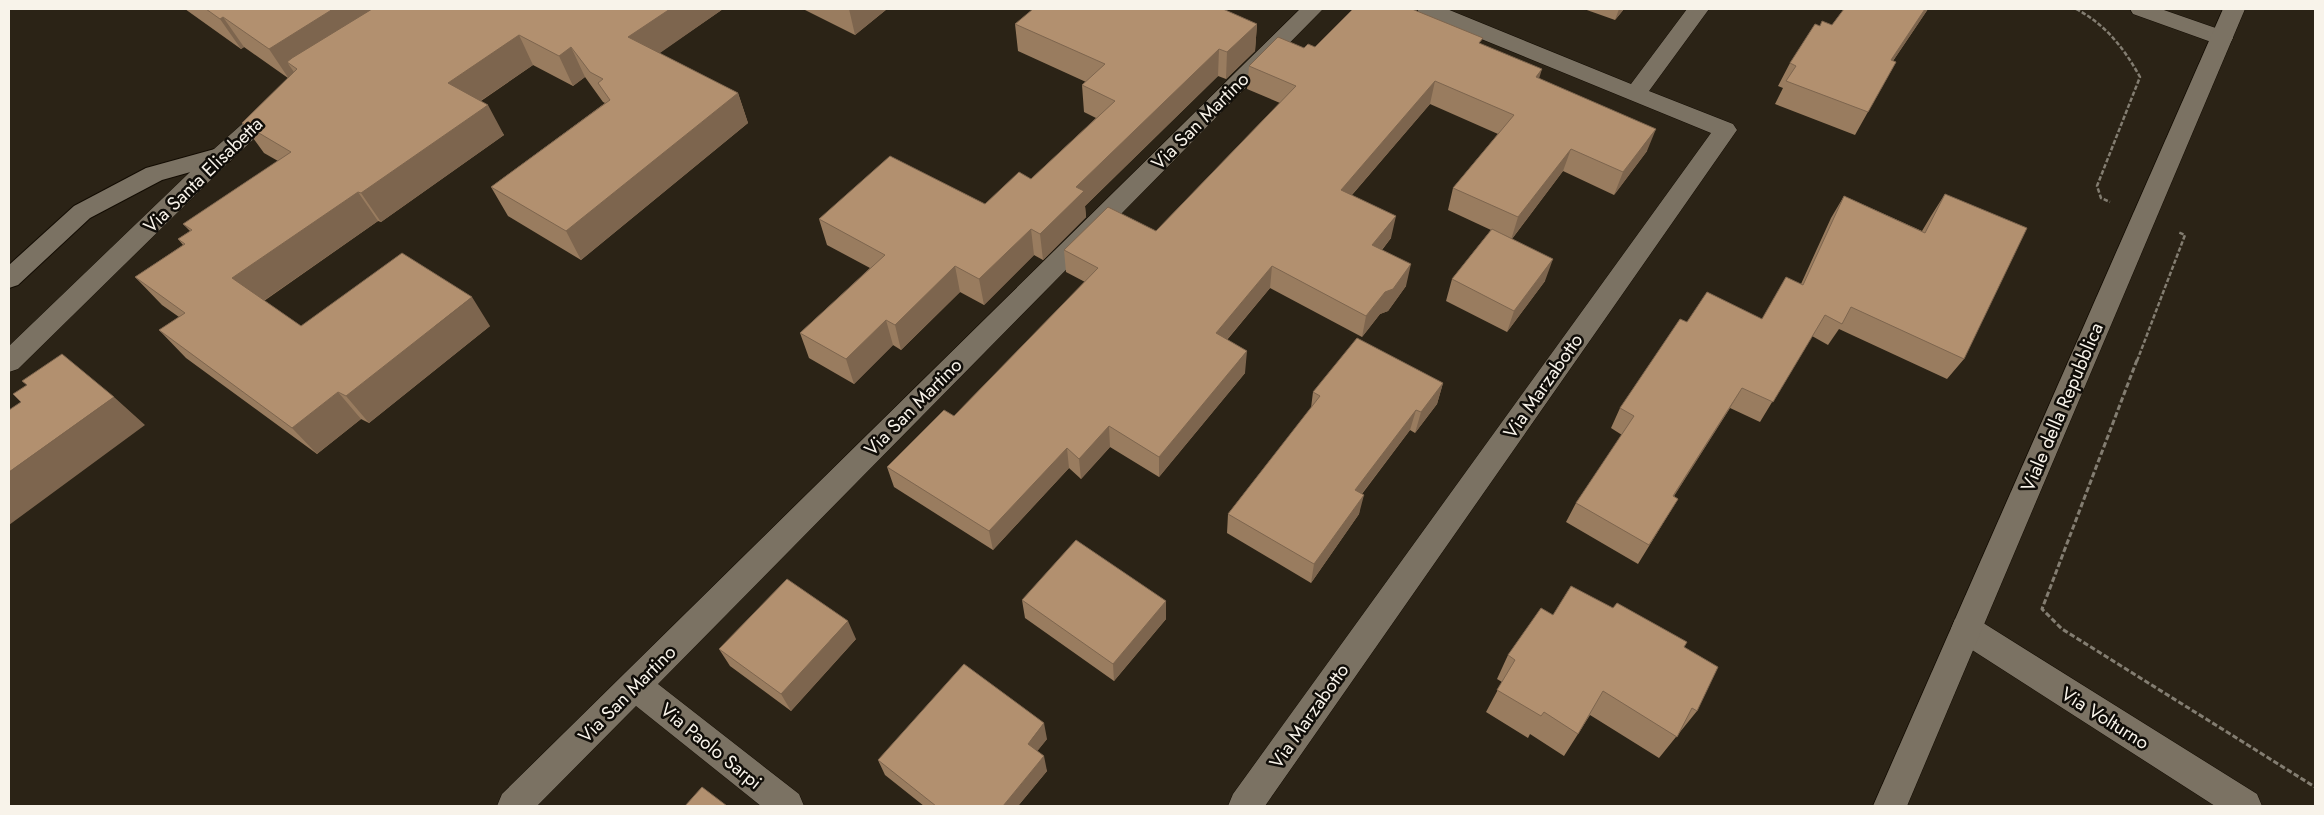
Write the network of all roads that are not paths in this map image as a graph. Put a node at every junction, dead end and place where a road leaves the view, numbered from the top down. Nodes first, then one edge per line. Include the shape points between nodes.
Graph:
1 (1312, 9) edge
2 (1428, 9) edge
3 (1698, 9) edge
4 (2141, 9) edge
5 (2234, 9) edge
6 (2222, 38) junction
7 (1635, 94) junction
8 (288, 95) edge
9 (222, 155) junction
10 (9, 279) edge
11 (9, 362) edge
12 (1966, 629) junction
13 (635, 685) junction
14 (514, 806) edge
15 (787, 806) edge
16 (1245, 806) edge
17 (1890, 806) edge
18 (2244, 806) edge

1 - 13 street, Via San Martino
2 - 7 street
3 - 7 street
4 - 6 street
5 - 6 street, Viale della Repubblica
6 - 12 street, Viale della Repubblica
7 - 16 street, Via Marzabotto via 1725,130
8 - 9 street, Via Santa Elisabetta
9 - 10 lane via 154,174 82,212
9 - 11 street, Via Santa Elisabetta
12 - 17 street, Viale della Repubblica
12 - 18 street, Via Volturno
13 - 14 street, Via San Martino
13 - 15 street, Via Paolo Sarpi

